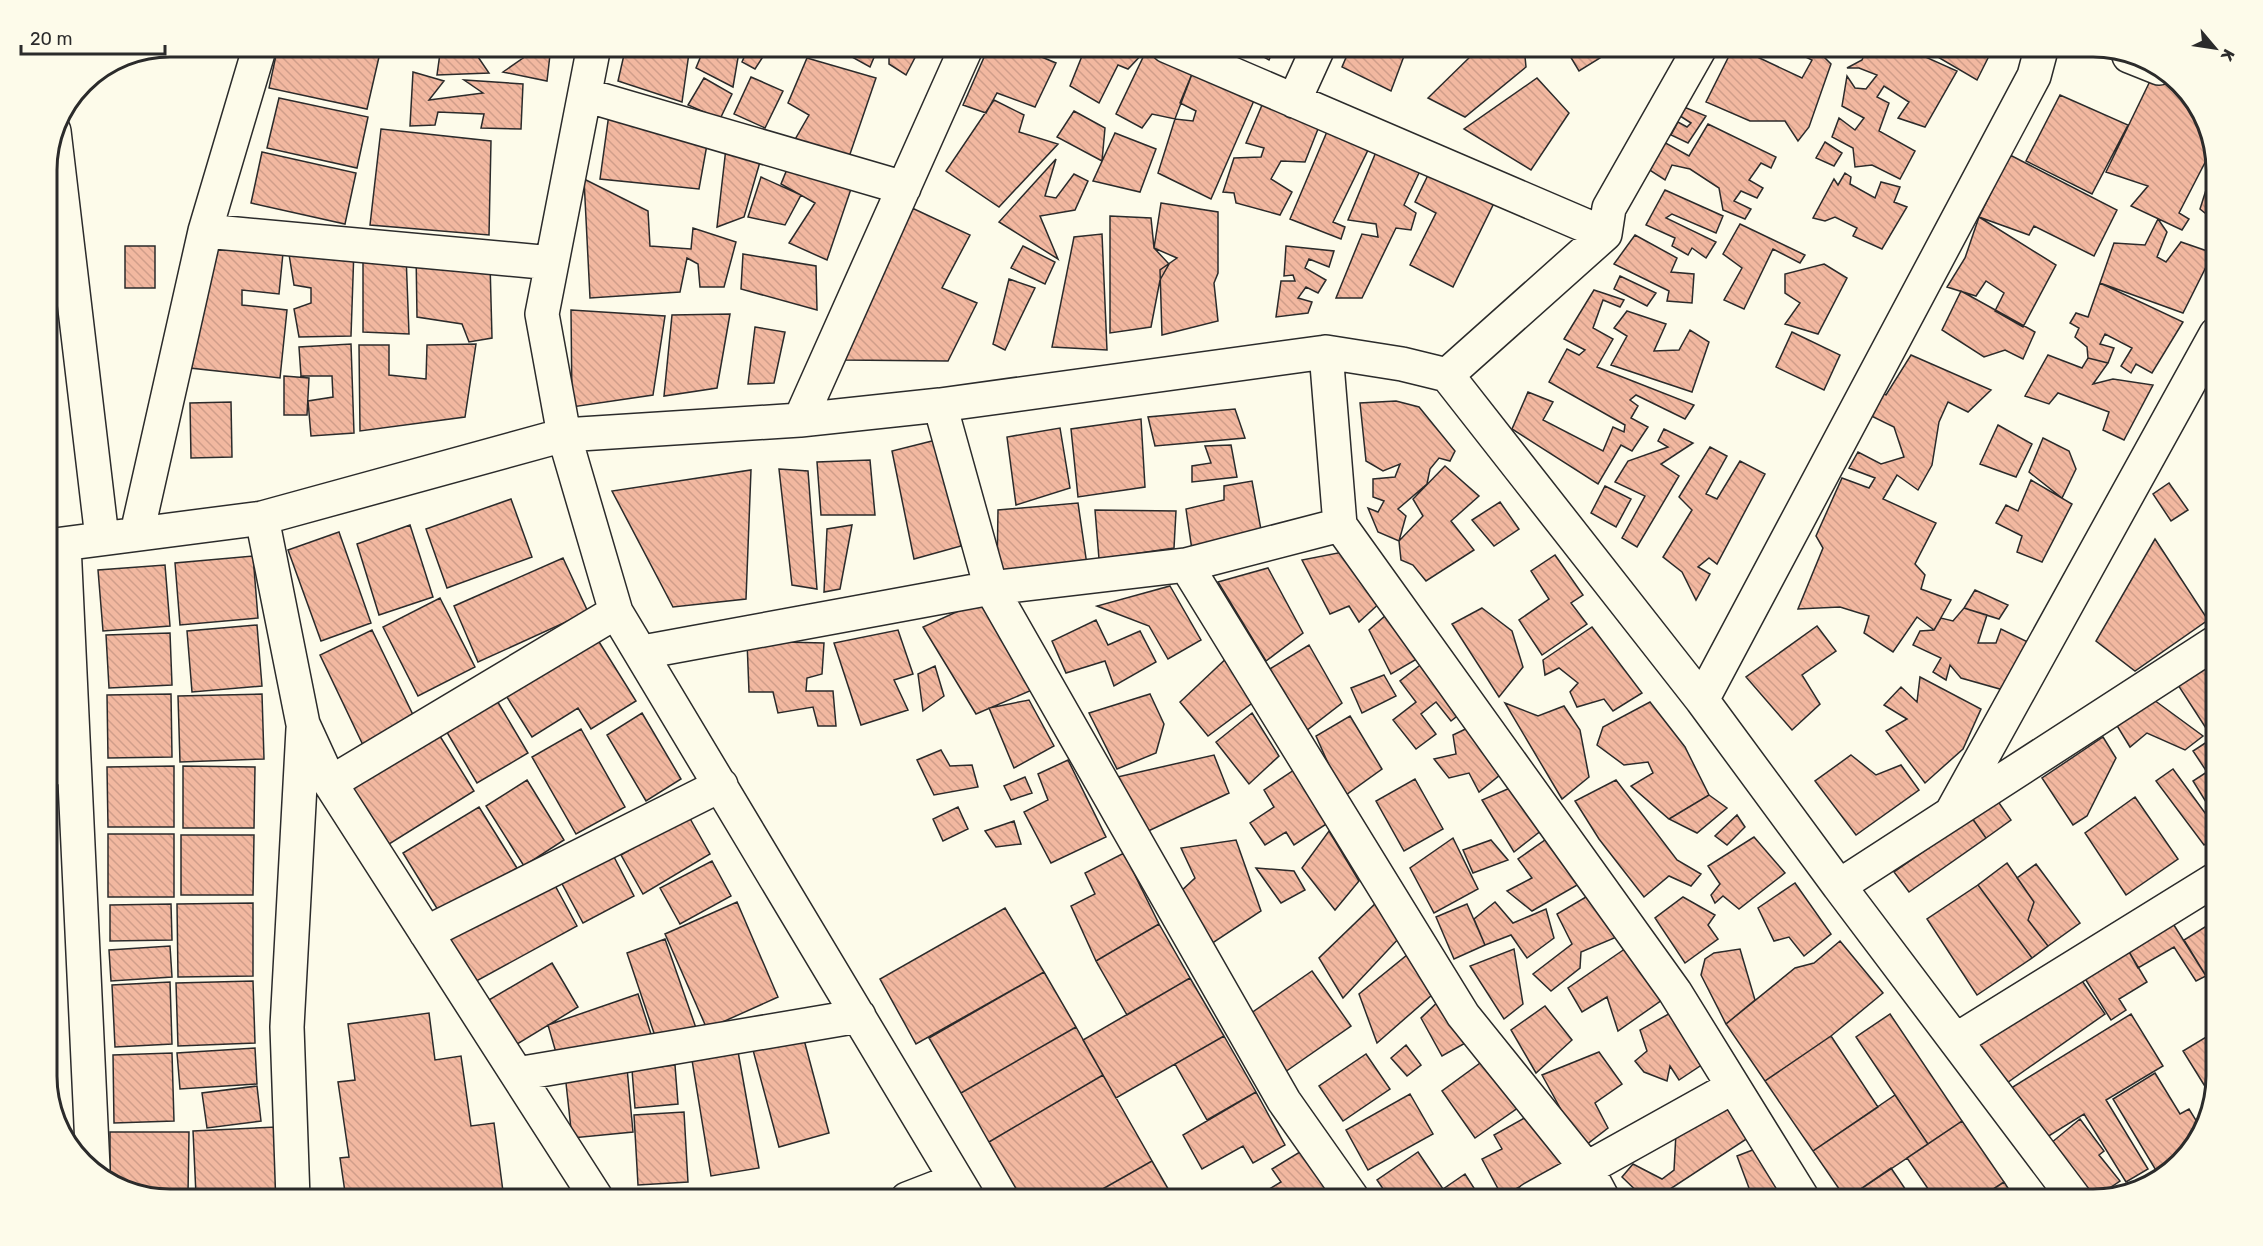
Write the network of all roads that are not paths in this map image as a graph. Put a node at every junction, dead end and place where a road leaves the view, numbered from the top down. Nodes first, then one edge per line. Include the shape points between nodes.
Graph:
1 (257, 57) edge
2 (592, 57) edge
3 (962, 57) edge
4 (1192, 57) edge
5 (1313, 57) edge
6 (1695, 57) edge
7 (2039, 57) edge
8 (585, 95) junction
9 (1294, 101) junction
10 (57, 160) edge
11 (904, 188) junction
12 (205, 231) junction
13 (1605, 234) junction
14 (552, 263) junction
15 (1326, 352) junction
16 (2206, 352) edge
17 (1447, 375) junction
18 (940, 405) junction
19 (800, 420) junction
20 (564, 435) junction
21 (262, 518) junction
22 (1340, 525) junction
23 (137, 533) junction
24 (102, 538) junction
25 (57, 545) edge
26 (1186, 565) junction
27 (991, 588) junction
28 (616, 612) junction
29 (57, 634) edge
30 (2206, 648) edge
31 (642, 652) junction
32 (1702, 700) junction
33 (303, 724) junction
34 (60, 768) edge
35 (330, 783) junction
36 (721, 785) junction
37 (1950, 814) junction
38 (2206, 885) edge
39 (1839, 886) junction
40 (426, 933) junction
41 (859, 1016) junction
42 (1956, 1040) junction
43 (517, 1074) junction
44 (1733, 1087) junction
45 (92, 1157) edge
46 (1587, 1169) junction
47 (293, 1189) edge
48 (590, 1189) edge
49 (961, 1189) edge
50 (1345, 1189) edge
51 (1552, 1189) edge
52 (1597, 1189) edge
53 (1796, 1189) edge
54 (2067, 1189) edge

1 - 12 street
2 - 8 street
3 - 11 street
4 - 9 street
5 - 9 street
6 - 13 street via 1609,208
7 - 32 street via 2034,76
8 - 11 street
8 - 14 street
9 - 13 street
10 - 24 street
11 - 19 street
12 - 14 street
12 - 23 street
13 - 17 street
14 - 20 street via 542,314
15 - 17 street
15 - 18 street
15 - 22 street
16 - 37 street
17 - 32 street
18 - 19 street
18 - 27 street
19 - 20 street
20 - 21 street
20 - 28 street
21 - 23 street
21 - 33 street
22 - 26 street
22 - 44 street via 1675,993
23 - 24 street
24 - 25 street
26 - 27 street
26 - 46 street via 1463,1014
27 - 31 street
27 - 50 street via 1284,1101
28 - 31 street
28 - 35 street
29 - 34 street
30 - 37 street
31 - 36 street
32 - 39 street
33 - 35 street
33 - 47 street via 287,1027
34 - 45 street
35 - 40 street
36 - 40 street
36 - 41 street
37 - 39 street
38 - 42 street
39 - 42 street
40 - 43 street
41 - 43 street
41 - 49 street
42 - 54 street
43 - 48 street
44 - 46 street
44 - 53 street
46 - 51 street
46 - 52 street

